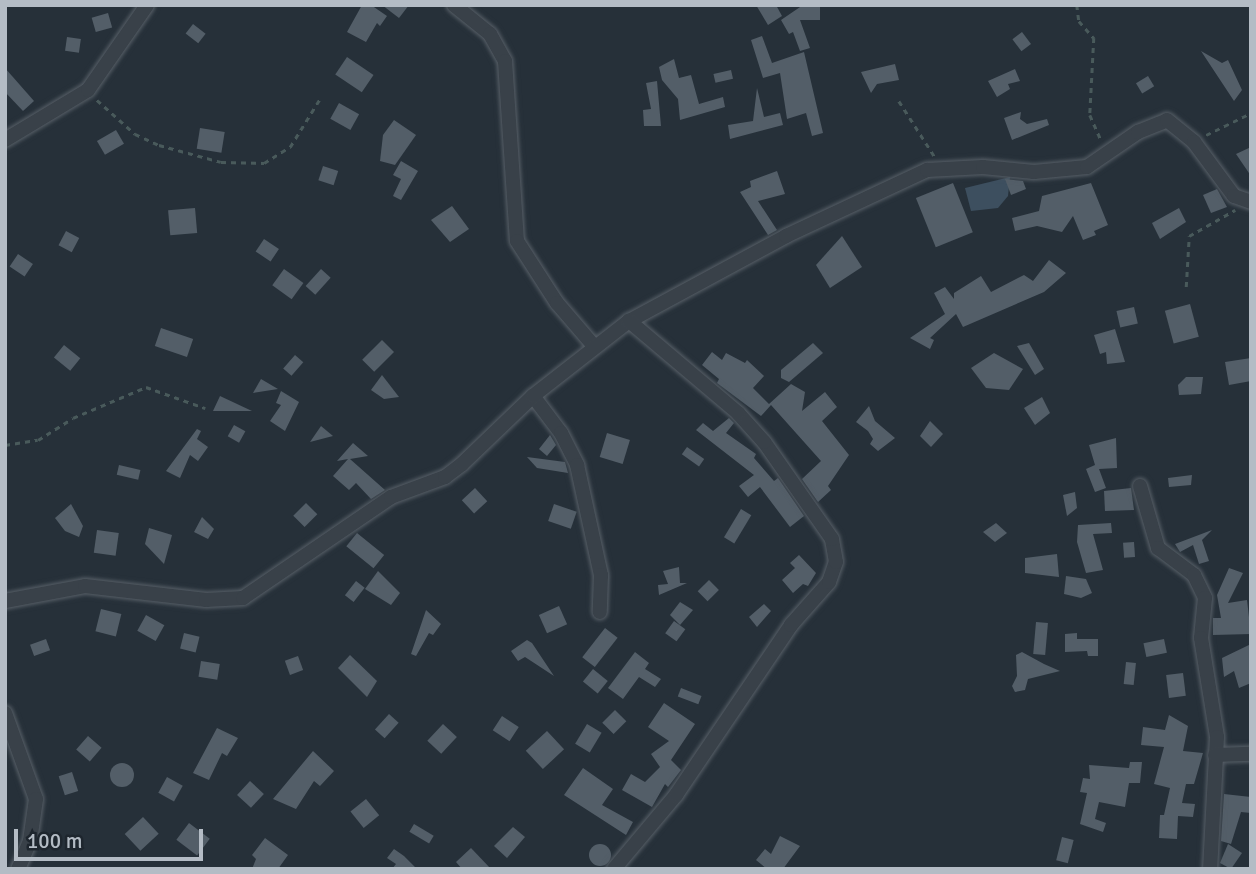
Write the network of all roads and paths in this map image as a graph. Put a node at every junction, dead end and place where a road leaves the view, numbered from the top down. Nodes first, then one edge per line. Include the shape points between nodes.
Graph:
1 (147, 5) edge
2 (454, 5) edge
3 (1077, 5) edge
4 (88, 90) junction
5 (321, 97) dead end
6 (899, 101) dead end
7 (1251, 113) edge
8 (5, 140) edge
9 (1194, 142) junction
10 (1109, 156) junction
11 (942, 167) junction
12 (1251, 202) edge
13 (1186, 288) dead end
14 (629, 321) junction
15 (594, 346) junction
16 (533, 396) junction
17 (205, 408) dead end
18 (5, 445) edge
19 (1140, 486) dead end
20 (5, 601) edge
21 (600, 612) dead end
22 (5, 713) edge
23 (1251, 754) edge
24 (1215, 755) junction
25 (18, 869) edge
26 (614, 869) edge
27 (1210, 869) edge

1 - 4 street
2 - 15 street via 490,34 505,61 517,241 557,303
3 - 10 path via 1079,20 1094,38 1090,115
4 - 5 path via 135,134 221,162 244,163 276,159 290,147
4 - 8 street
6 - 11 path
7 - 9 path
9 - 10 street via 1167,120 1139,132
9 - 12 street via 1234,196
10 - 11 street via 1087,167 1052,172
11 - 14 street via 914,174 786,236
12 - 13 path via 1189,236
14 - 15 street
14 - 26 street via 738,413 764,442 832,539 836,562 829,582 791,625 676,795
15 - 16 street
16 - 20 street via 445,477 391,497 243,598 206,600 85,586
16 - 21 street via 561,433 577,466 601,575
17 - 18 path via 146,387 73,418 38,440
19 - 24 street via 1158,548 1194,575 1205,598 1201,638 1216,716
22 - 25 street via 36,799 30,842
23 - 24 street
24 - 27 street

